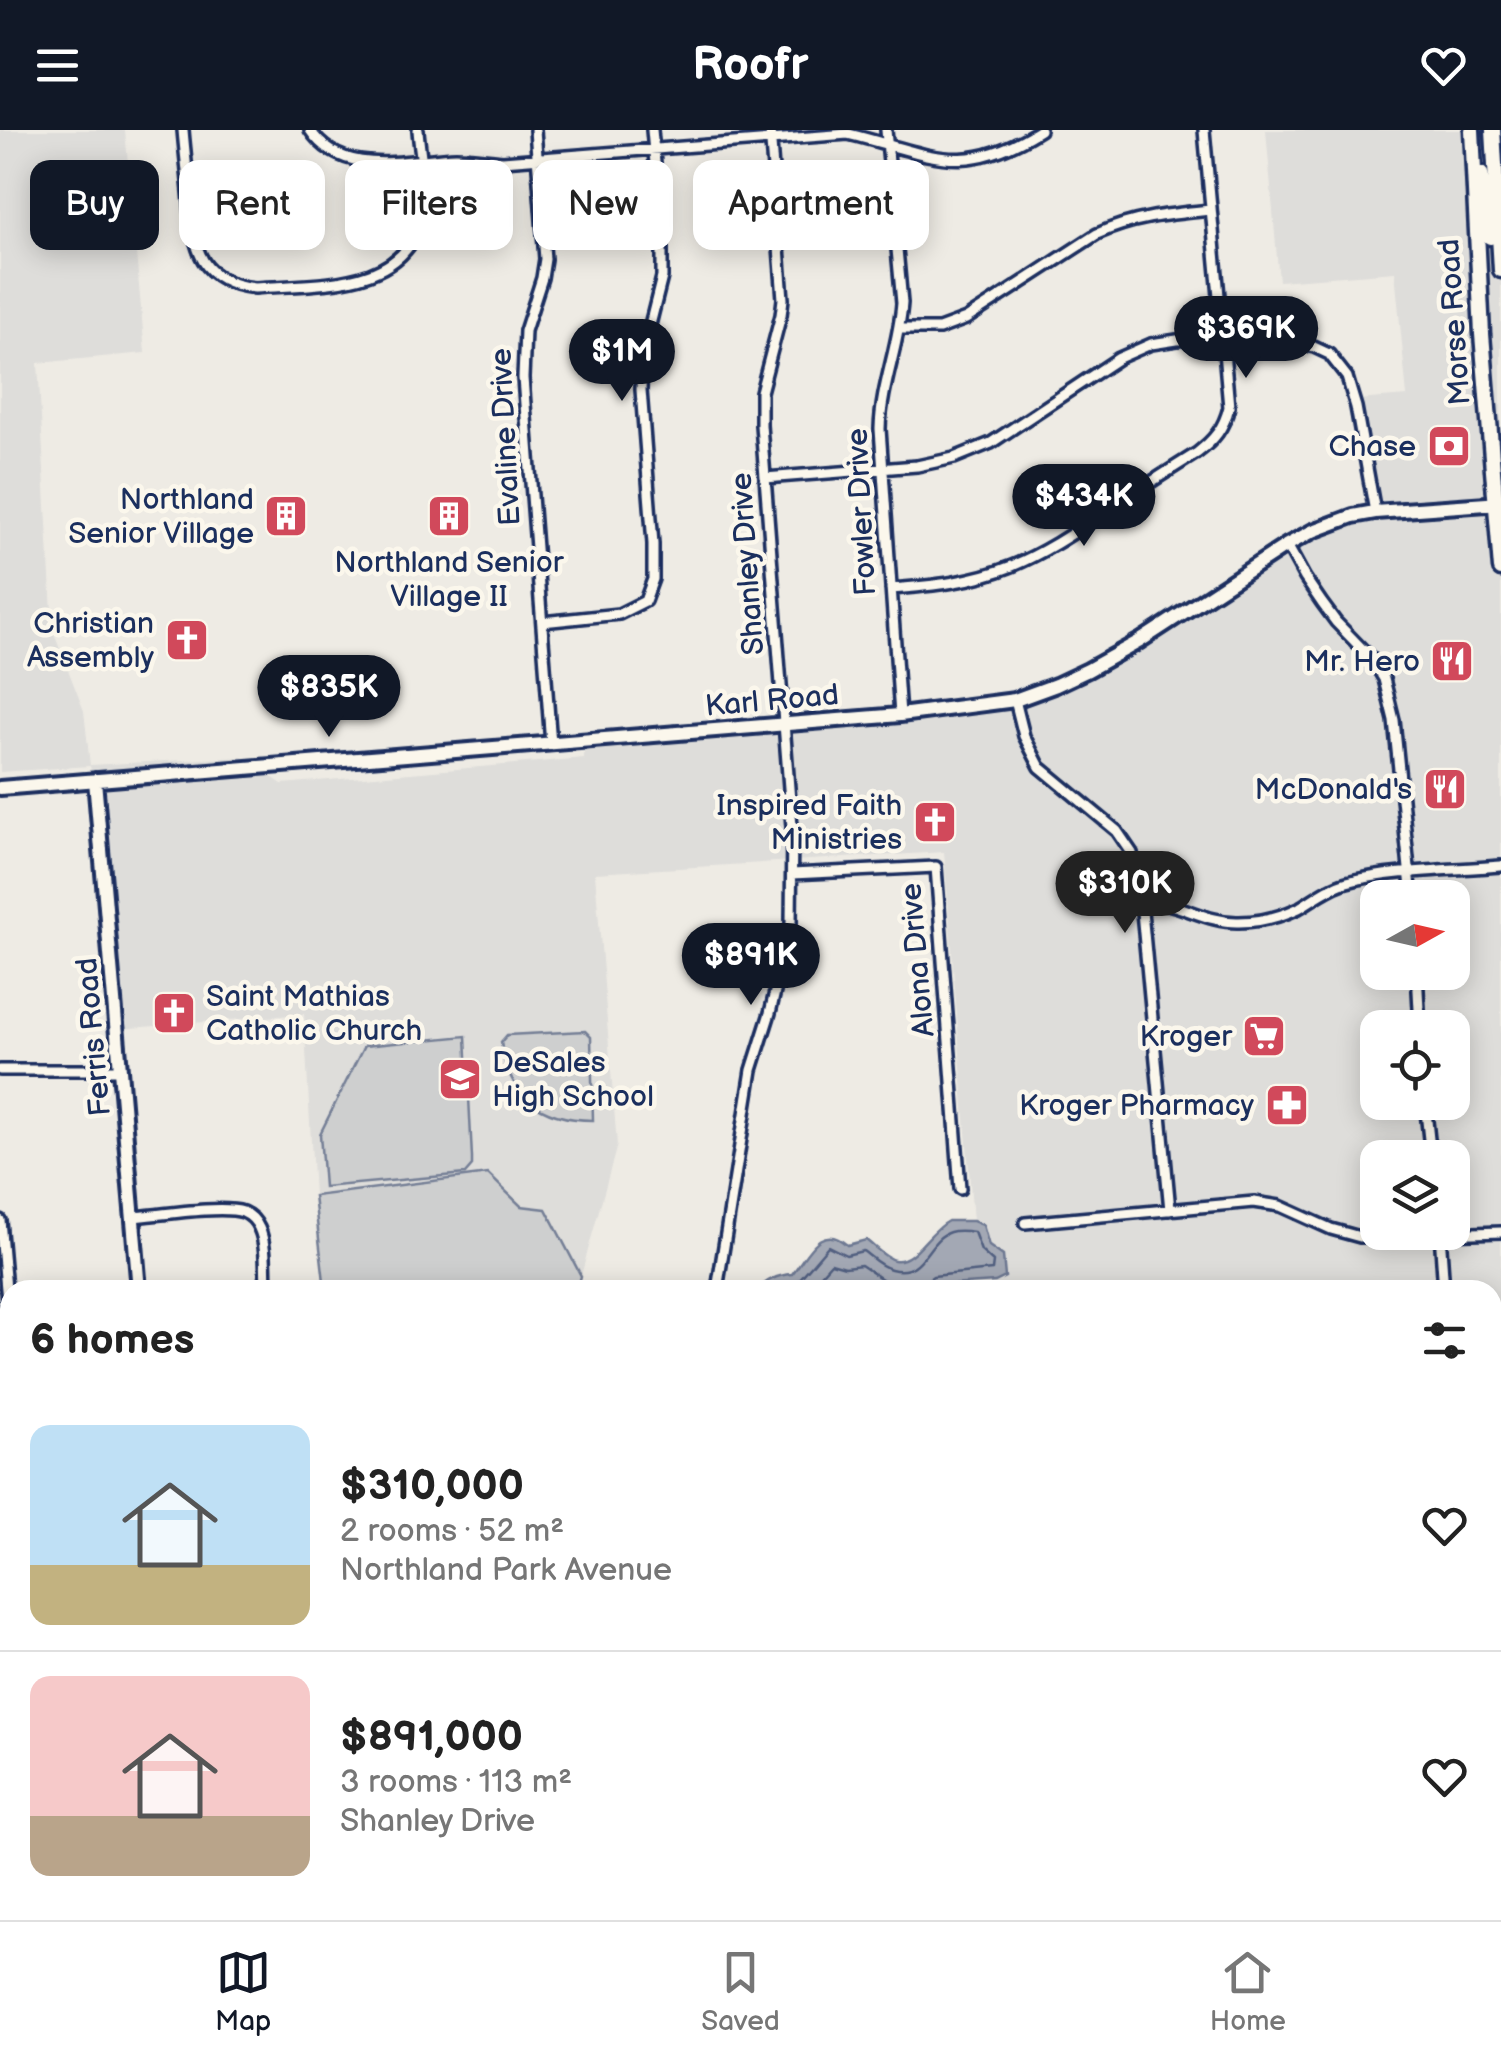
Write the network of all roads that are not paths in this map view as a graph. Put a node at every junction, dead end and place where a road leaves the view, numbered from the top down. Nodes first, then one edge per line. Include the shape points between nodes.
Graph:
1 (184, 130) edge
2 (310, 130) edge
3 (418, 130) edge
4 (535, 130) edge
5 (652, 130) edge
6 (886, 130) edge
7 (1040, 130) edge
8 (1204, 130) edge
9 (1472, 130) edge
10 (1493, 130) edge
11 (770, 134) edge
12 (888, 144) junction
13 (654, 148) junction
14 (537, 158) junction
15 (1473, 159) junction
16 (354, 160) edge
17 (420, 160) joint
18 (493, 160) edge
19 (513, 160) edge
20 (1212, 210) junction
21 (1500, 248) edge
22 (407, 250) edge
23 (1501, 270) edge
24 (900, 329) junction
25 (1222, 340) junction
26 (881, 470) junction
27 (765, 478) junction
28 (1498, 503) edge
29 (1374, 512) junction
30 (1287, 545) junction
31 (1501, 569) edge
32 (891, 589) junction
33 (542, 622) junction
34 (1015, 700) junction
35 (900, 714) junction
36 (784, 724) junction
37 (551, 744) junction
38 (95, 780) junction
39 (0, 788) edge
40 (1501, 866) edge
41 (792, 874) junction
42 (1410, 874) junction
43 (1410, 880) edge
44 (1142, 900) junction
45 (0, 1070) edge
46 (120, 1070) junction
47 (960, 1189) dead end
48 (1170, 1210) junction
49 (134, 1217) junction
50 (0, 1220) edge
51 (1025, 1223) dead end
52 (1501, 1232) edge
53 (1470, 1233) edge
54 (1360, 1237) edge
55 (1441, 1250) edge
56 (5, 1280) edge
57 (138, 1280) edge
58 (265, 1280) edge
59 (719, 1280) edge
60 (1443, 1280) edge

1 - 22 street via 193,235 207,268 224,281 254,288 350,280 370,276
2 - 16 street via 319,143
3 - 17 street
4 - 14 street, Evaline Drive
5 - 13 street
6 - 12 street, Fowler Drive
7 - 12 street via 1005,150 966,159 929,157
8 - 20 street
9 - 15 main road, Morse Road
10 - 21 main road, Morse Road
11 - 12 street via 848,134
11 - 13 street
11 - 27 street, Shanley Drive via 783,299 761,392
12 - 24 street, Fowler Drive
13 - 14 street
13 - 33 street via 662,277 647,329 641,390 653,578 644,602 619,614
14 - 19 street
14 - 33 street, Evaline Drive via 545,259 525,331 522,378
15 - 21 main road via 1491,240
15 - 28 main road, Morse Road
17 - 18 street
20 - 24 street via 1114,226 966,319
20 - 25 street
21 - 23 main road, Morse Road
24 - 26 street, Fowler Drive via 883,396
25 - 26 street via 1163,341 1132,351 991,443 942,462
25 - 29 street via 1297,343 1329,354 1339,365 1355,404
25 - 32 street via 1228,407 1212,442 1042,552 966,580
26 - 27 street
26 - 32 street, Fowler Drive
27 - 36 street, Shanley Drive
28 - 29 main road, Karl Road
28 - 31 main road, Morse Road
29 - 30 main road, Karl Road
30 - 34 main road, Karl Road via 1140,641
30 - 42 street via 1329,612 1384,678
32 - 35 street, Fowler Drive
33 - 37 street, Evaline Drive
34 - 35 main road, Karl Road
34 - 44 street via 1040,768 1117,832 1132,853
35 - 36 main road, Karl Road
36 - 37 main road, Karl Road
36 - 41 street, Shanley Drive
37 - 38 main road, Karl Road
38 - 39 main road, Karl Road
38 - 46 main road, Ferris Road
40 - 42 street
41 - 47 street, Alona Drive via 936,867
41 - 59 street, Shanley Drive via 790,924 752,1070
42 - 43 street
42 - 44 street via 1342,884 1270,919 1206,918
44 - 48 street
45 - 46 street
46 - 49 main road, Ferris Road
48 - 51 street
48 - 54 street via 1254,1202
49 - 57 main road, Ferris Road
49 - 58 street via 241,1212 259,1226
50 - 56 street
52 - 53 street
55 - 60 street

